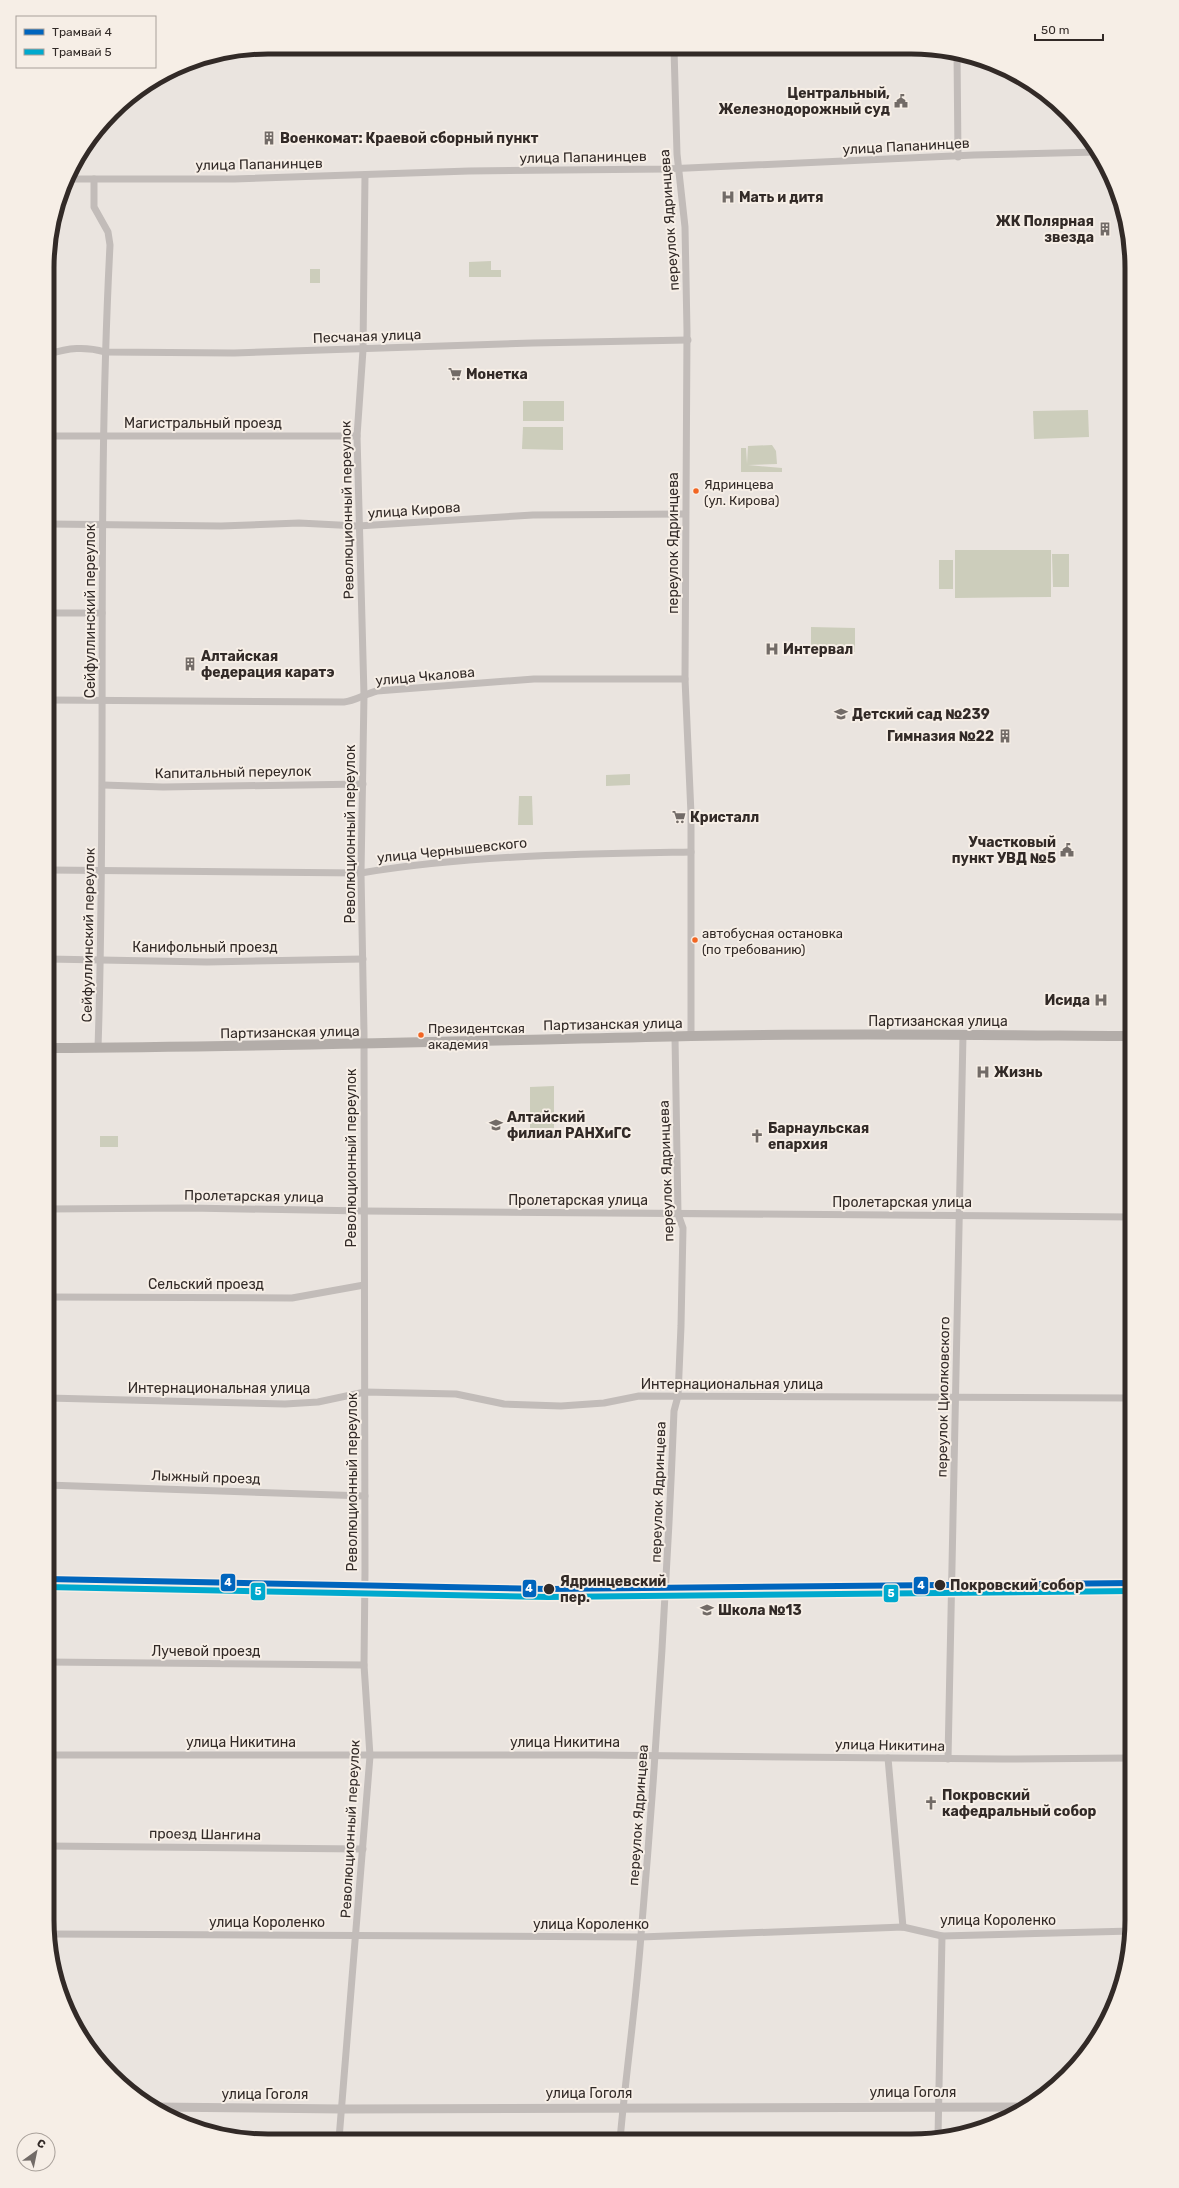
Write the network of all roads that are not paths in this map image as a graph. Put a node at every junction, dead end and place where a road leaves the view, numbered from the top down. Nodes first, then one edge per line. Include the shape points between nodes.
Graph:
1 (674, 54) edge
2 (957, 59) edge
3 (1091, 152) edge
4 (958, 157) junction
5 (679, 168) junction
6 (365, 175) junction
7 (73, 179) edge
8 (94, 179) junction
9 (688, 340) junction
10 (363, 350) junction
11 (105, 352) junction
12 (54, 353) edge
13 (54, 436) edge
14 (103, 436) junction
15 (356, 436) junction
16 (685, 514) junction
17 (54, 524) edge
18 (103, 525) junction
19 (358, 526) junction
20 (54, 613) edge
21 (102, 613) junction
22 (685, 679) junction
23 (364, 695) junction
24 (104, 699) junction
25 (54, 700) edge
26 (363, 784) junction
27 (103, 785) junction
28 (691, 852) junction
29 (54, 870) edge
30 (102, 870) junction
31 (361, 873) junction
32 (54, 959) edge
33 (101, 960) junction
34 (363, 960) junction
35 (963, 1035) junction
36 (691, 1036) junction
37 (1125, 1036) edge
38 (675, 1037) junction
39 (364, 1045) junction
40 (54, 1048) edge
41 (98, 1048) junction
42 (54, 1209) edge
43 (364, 1211) junction
44 (678, 1214) junction
45 (959, 1215) junction
46 (1125, 1216) edge
47 (364, 1285) junction
48 (54, 1297) edge
49 (365, 1392) junction
50 (678, 1396) junction
51 (957, 1397) junction
52 (54, 1398) edge
53 (1125, 1398) edge
54 (54, 1485) edge
55 (364, 1496) junction
56 (54, 1662) edge
57 (364, 1665) junction
58 (54, 1755) edge
59 (370, 1756) junction
60 (656, 1756) junction
61 (888, 1758) junction
62 (1125, 1758) edge
63 (948, 1759) junction
64 (54, 1846) edge
65 (363, 1849) junction
66 (903, 1927) junction
67 (1125, 1931) edge
68 (54, 1934) edge
69 (357, 1936) junction
70 (942, 1936) junction
71 (641, 1937) junction
72 (623, 2106) junction
73 (938, 2106) junction
74 (165, 2107) edge
75 (1015, 2107) edge
76 (341, 2108) junction
77 (938, 2132) edge
78 (339, 2134) edge
79 (621, 2134) edge

1 - 5 street, переулок Ядринцева
2 - 4 street
3 - 4 street, улица Папанинцев
4 - 5 street, улица Папанинцев
5 - 6 street, улица Папанинцев
5 - 9 street, переулок Ядринцева via 685,227
6 - 8 street, улица Папанинцев via 234,179
6 - 10 street, Революционный переулок
7 - 8 street, улица Папанинцев
8 - 11 street, Сейфуллинский переулок via 94,208 108,232 110,244
9 - 10 street, Песчаная улица
9 - 16 street, переулок Ядринцева
10 - 11 street, Песчаная улица
10 - 15 street, Революционный переулок
11 - 12 street, Песчаная улица via 92,348 67,349
11 - 14 street, Сейфуллинский переулок
13 - 14 street, Магистральный проезд
14 - 15 street, Магистральный проезд
14 - 18 street, Сейфуллинский переулок
15 - 19 street, Революционный переулок
16 - 19 street, улица Кирова via 533,515
16 - 22 street, переулок Ядринцева
17 - 18 street, улица Кирова
18 - 19 street, улица Кирова via 221,526 299,523
18 - 21 street, Сейфуллинский переулок
19 - 23 street, Революционный переулок
20 - 21 street
21 - 24 street, Сейфуллинский переулок
22 - 23 street, улица Чкалова via 534,679 376,691
22 - 28 street, переулок Ядринцева
23 - 24 street, улица Чкалова via 353,701 344,702
23 - 26 street, Революционный переулок
24 - 25 street, улица Чкалова
24 - 27 street, Сейфуллинский переулок
26 - 27 street, Капитальный переулок via 163,787
26 - 31 street, Революционный переулок
27 - 30 street, Сейфуллинский переулок
28 - 31 street, улица Чернышевского via 545,855 412,865
28 - 36 street, переулок Ядринцева
29 - 30 street, улица Чернышевского
30 - 31 street, улица Чернышевского
30 - 33 street, Сейфуллинский переулок
31 - 34 street, Революционный переулок
32 - 33 street, Канифольный проезд
33 - 34 street, Канифольный проезд
33 - 41 street, Сейфуллинский переулок
34 - 39 street, Революционный переулок
35 - 36 main road, Партизанская улица
35 - 37 main road, Партизанская улица
35 - 45 street, переулок Циолковского
36 - 38 main road, Партизанская улица
38 - 39 main road, Партизанская улица
38 - 44 street, переулок Ядринцева
39 - 41 main road, Партизанская улица
39 - 43 street, Революционный переулок
40 - 41 main road, Партизанская улица
42 - 43 street, Пролетарская улица
43 - 44 street, Пролетарская улица
43 - 47 street, Революционный переулок
44 - 45 street, Пролетарская улица
44 - 50 street, переулок Ядринцева via 682,1228 682,1326
45 - 46 street, Пролетарская улица
45 - 51 street, переулок Циолковского
47 - 48 street, Сельский проезд via 292,1298
47 - 49 street, Революционный переулок
49 - 50 street, Интернациональная улица via 456,1394 504,1404 560,1406 604,1403 639,1396
49 - 52 street, Интернациональная улица via 318,1402 285,1404
49 - 55 street, Революционный переулок
50 - 51 street, Интернациональная улица
50 - 60 street, переулок Ядринцева via 674,1411 666,1610
51 - 53 street, Интернациональная улица
51 - 63 street, переулок Циолковского
54 - 55 street, Лыжный проезд
55 - 57 street, Революционный переулок
56 - 57 street, Лучевой проезд
57 - 59 street, Революционный переулок
58 - 59 street, улица Никитина
59 - 60 street, улица Никитина
59 - 65 street, Революционный переулок
60 - 61 street, улица Никитина
60 - 71 street, переулок Ядринцева
61 - 63 street, улица Никитина
61 - 66 street
62 - 63 street, улица Никитина
64 - 65 street, проезд Шангина
65 - 69 street, Революционный переулок
66 - 70 street, улица Короленко
66 - 71 street, улица Короленко
67 - 70 street, улица Короленко
68 - 69 street, улица Короленко
69 - 71 street, улица Короленко
69 - 76 street, Революционный переулок
70 - 73 street
71 - 72 street, переулок Ядринцева
72 - 73 street, улица Гоголя
72 - 76 street, улица Гоголя
72 - 79 street, переулок Ядринцева
73 - 75 street, улица Гоголя
73 - 77 street
74 - 76 street, улица Гоголя
76 - 78 street, Революционный переулок

